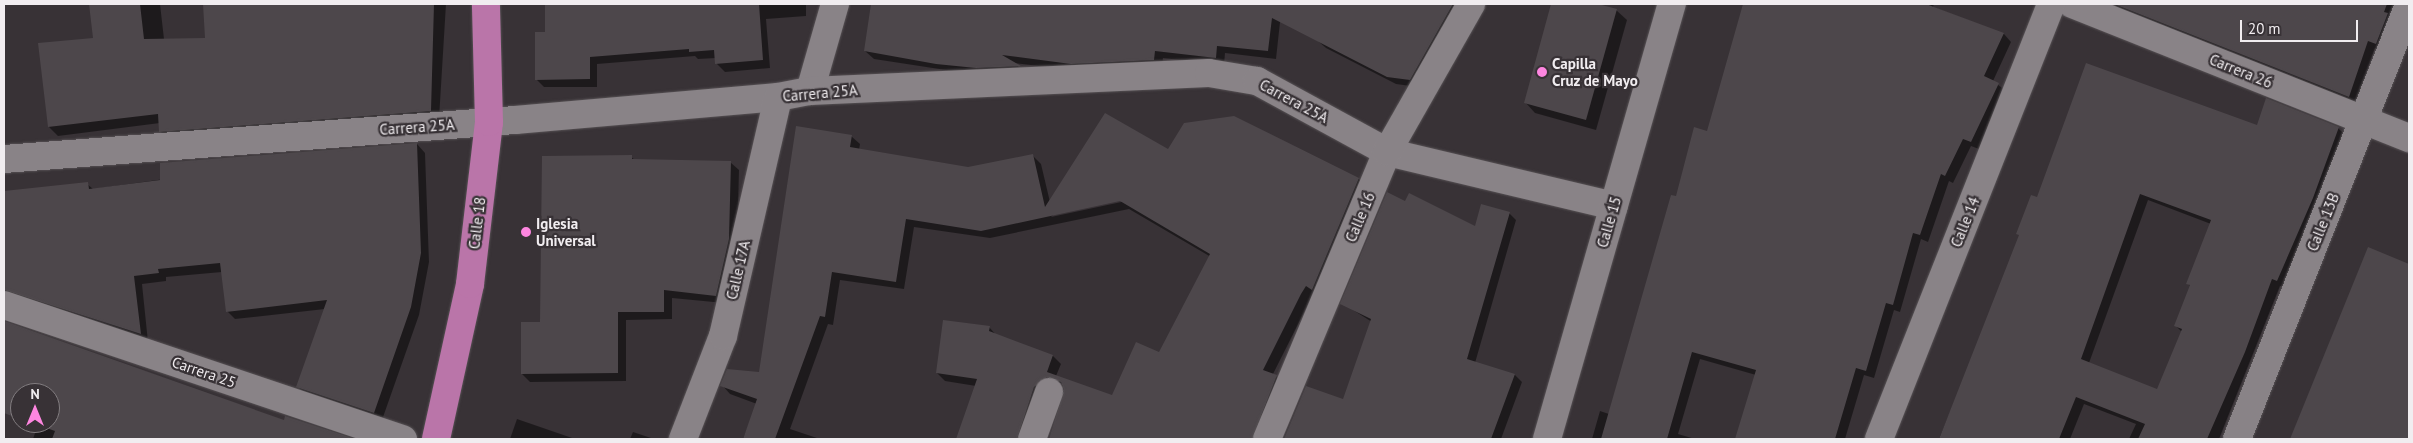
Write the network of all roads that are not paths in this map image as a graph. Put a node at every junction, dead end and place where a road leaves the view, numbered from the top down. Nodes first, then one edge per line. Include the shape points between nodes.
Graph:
1 (486, 4) edge
2 (835, 4) edge
3 (1471, 4) edge
4 (1672, 4) edge
5 (2051, 4) edge
6 (2072, 4) edge
7 (2409, 4) edge
8 (810, 91) junction
9 (778, 97) junction
10 (2364, 120) junction
11 (489, 122) junction
12 (2409, 138) edge
13 (1387, 152) junction
14 (4, 159) edge
15 (1614, 206) junction
16 (4, 305) edge
17 (1049, 392) dead end
18 (403, 439) edge
19 (436, 439) edge
20 (683, 439) edge
21 (1032, 439) edge
22 (1267, 439) edge
23 (1547, 439) edge
24 (1879, 439) edge
25 (2237, 439) edge

1 - 11 main road, Calle 18
2 - 8 street
3 - 13 street, Calle 16
4 - 15 street, Calle 15
5 - 24 street, Calle 14
6 - 10 street, Carrera 26
7 - 10 street, Calle 13B
8 - 9 street, Carrera 25A
8 - 13 street, Carrera 25A via 1209,73 1257,81
9 - 11 street, Carrera 25A
9 - 20 street, Calle 17A via 723,336
10 - 12 street, Carrera 26
10 - 25 street, Calle 13B
11 - 14 street, Carrera 25A
11 - 19 main road, Calle 18 via 470,284
13 - 15 street, Carrera 25A
13 - 22 street, Calle 16
15 - 23 street, Calle 15
16 - 18 street, Carrera 25
17 - 21 street

